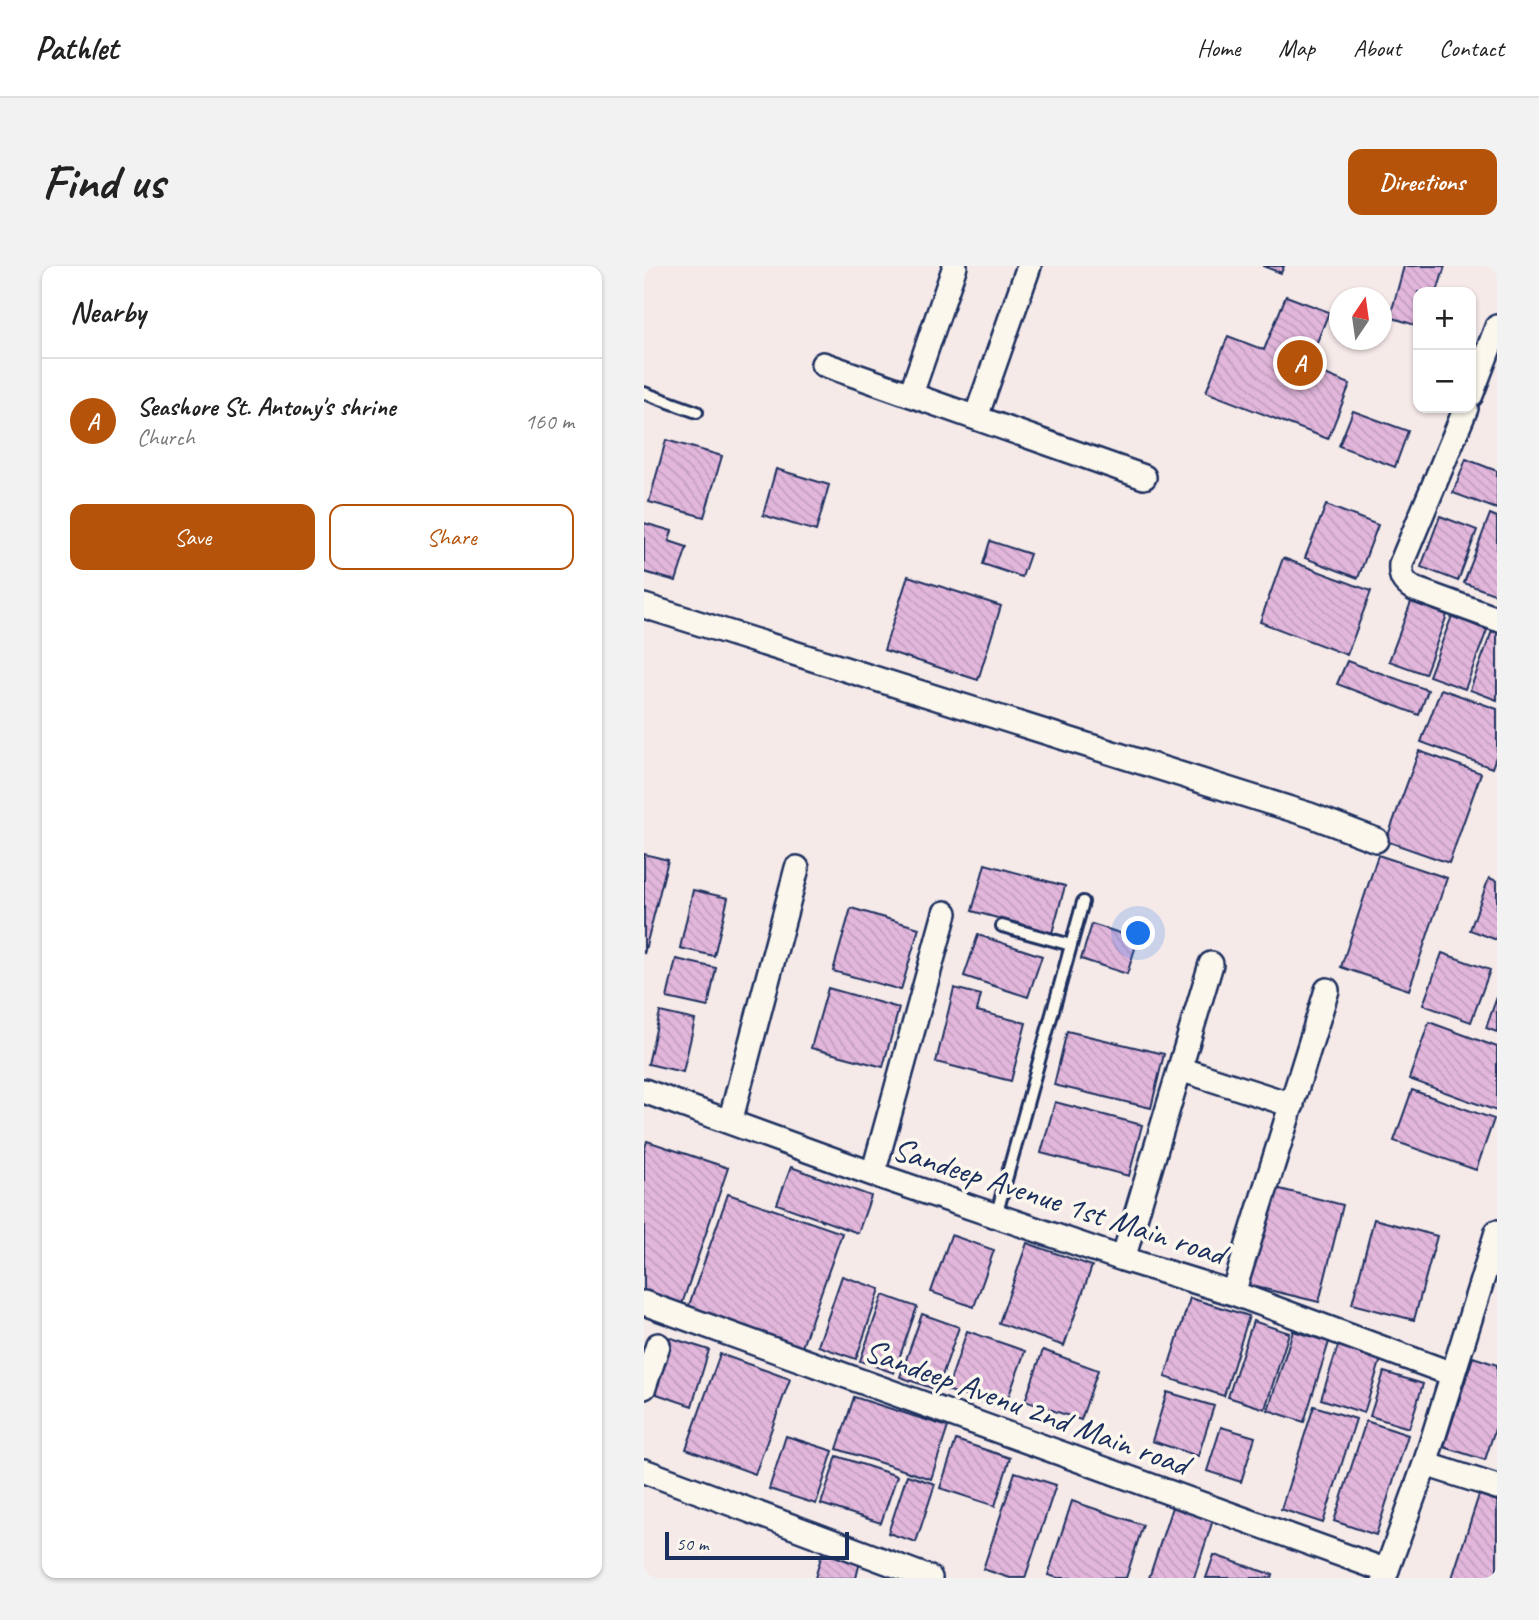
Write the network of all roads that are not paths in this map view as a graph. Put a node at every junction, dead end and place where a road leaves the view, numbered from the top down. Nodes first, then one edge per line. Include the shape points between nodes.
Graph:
1 (955, 266) edge
2 (1029, 266) edge
3 (1497, 327) edge
4 (823, 364) dead end
5 (1476, 382) edge
6 (644, 393) edge
7 (911, 394) junction
8 (697, 412) dead end
9 (1464, 413) edge
10 (976, 417) junction
11 (1144, 477) dead end
12 (644, 606) edge
13 (1497, 619) edge
14 (1376, 840) dead end
15 (797, 868) dead end
16 (1083, 902) dead end
17 (945, 913) dead end
18 (1002, 926) dead end
19 (1071, 945) junction
20 (1211, 964) dead end
21 (1327, 990) dead end
22 (1180, 1069) junction
23 (647, 1096) edge
24 (1292, 1105) junction
25 (730, 1122) junction
26 (873, 1174) junction
27 (996, 1216) junction
28 (1497, 1232) edge
29 (1123, 1259) junction
30 (1233, 1293) junction
31 (644, 1303) edge
32 (658, 1345) dead end
33 (1452, 1374) junction
34 (644, 1387) edge
35 (1425, 1464) junction
36 (644, 1471) edge
37 (1497, 1487) edge
38 (1386, 1575) edge
39 (926, 1577) edge

1 - 7 street
2 - 10 street
3 - 5 street
4 - 7 street
6 - 8 lane
7 - 10 street
9 - 13 street via 1401,564 1401,575 1414,589
10 - 11 street
12 - 14 street via 1310,815
15 - 25 street
16 - 19 lane
17 - 26 street
18 - 19 lane
19 - 27 lane
20 - 22 street
21 - 24 street
22 - 24 street
22 - 29 street
23 - 25 street, Sandeep Avenue 1st Main road
24 - 30 street
25 - 26 street, Sandeep Avenue 1st Main road
26 - 27 street, Sandeep Avenue 1st Main road
27 - 29 street, Sandeep Avenue 1st Main road
28 - 33 street
29 - 30 street, Sandeep Avenue 1st Main road
30 - 33 street, Sandeep Avenue 1st Main road
31 - 38 street, Sandeep Avenu 2nd Main road
32 - 34 street
33 - 35 street
35 - 37 street
35 - 38 street
36 - 39 street

